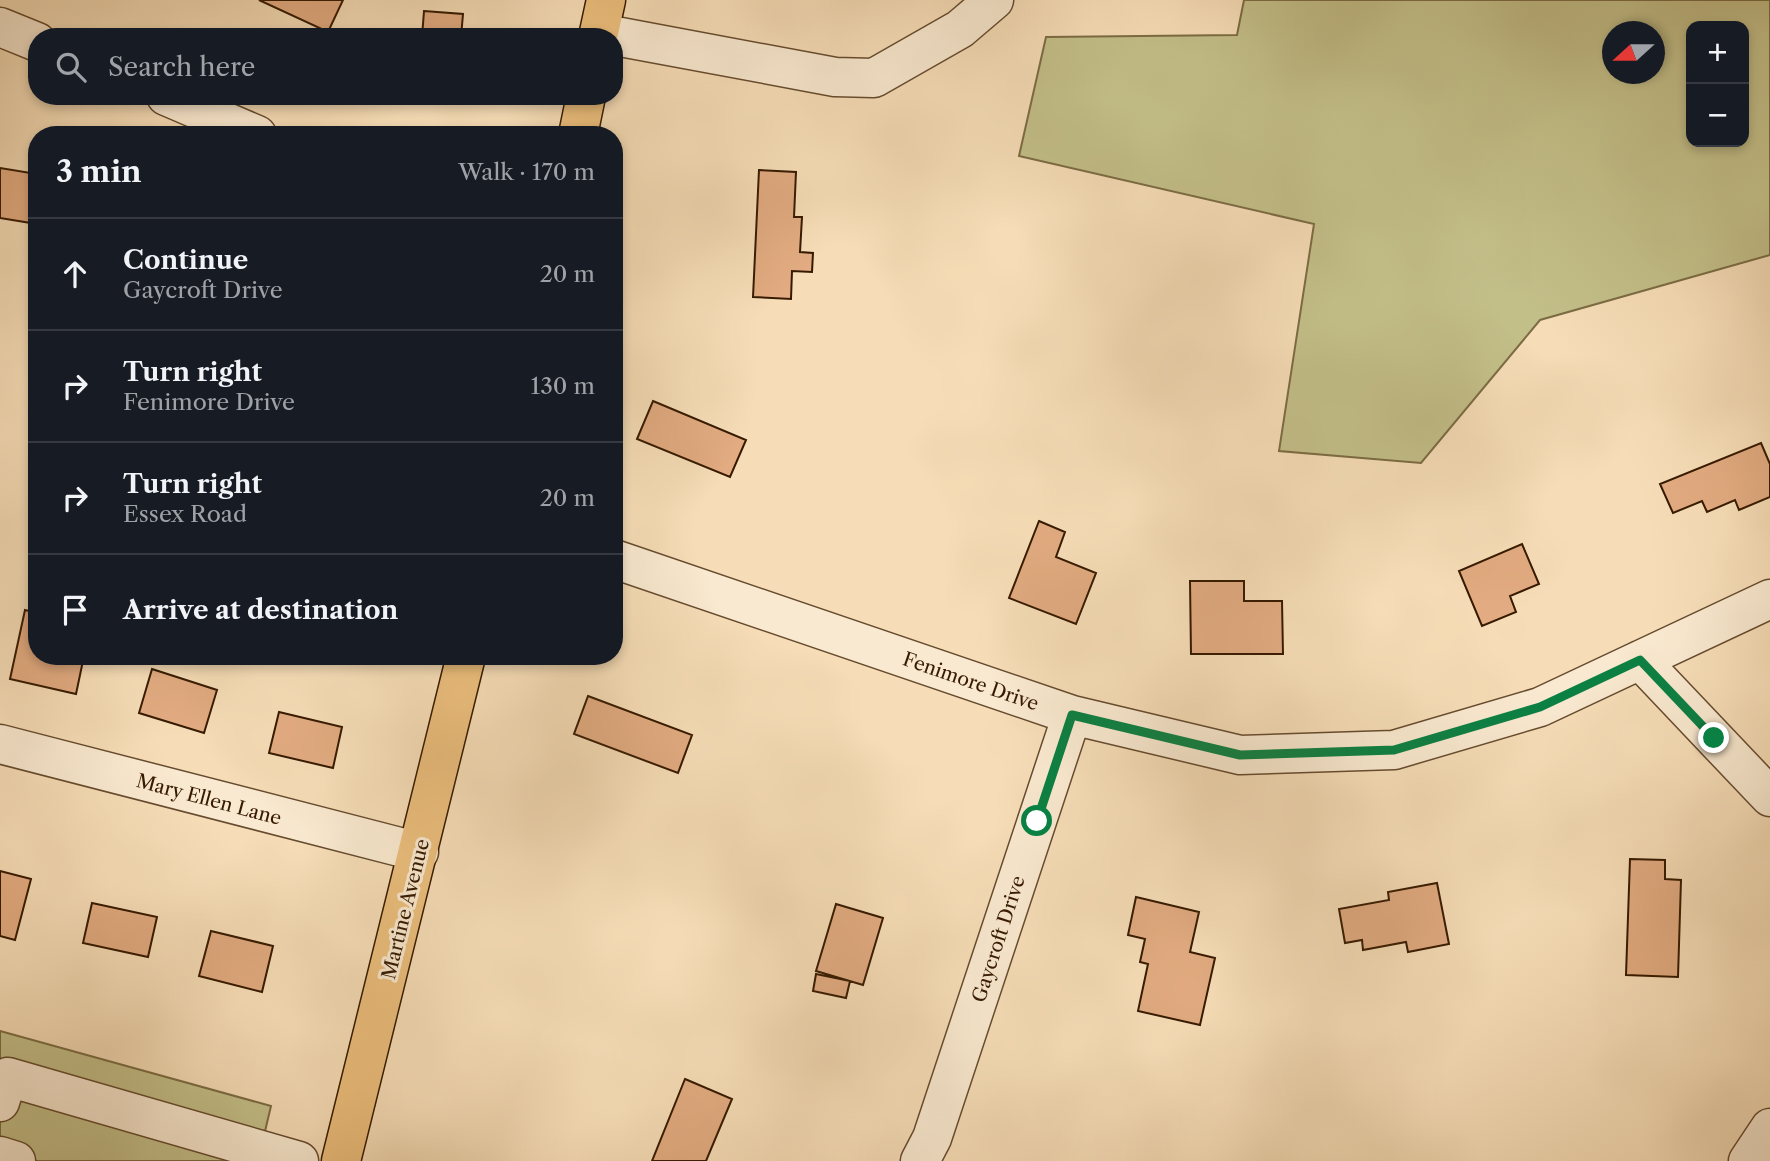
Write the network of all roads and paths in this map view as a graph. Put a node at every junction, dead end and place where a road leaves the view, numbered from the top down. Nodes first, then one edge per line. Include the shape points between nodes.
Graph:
1 (994, 0) edge
2 (601, 23) edge
3 (0, 27) edge
4 (621, 28) edge
5 (623, 29) edge
6 (28, 38) edge
7 (187, 105) edge
8 (584, 105) edge
9 (236, 126) edge
10 (580, 126) edge
11 (623, 562) edge
12 (1770, 598) edge
13 (1640, 660) junction
14 (464, 665) edge
15 (1072, 715) junction
16 (0, 744) edge
17 (1770, 797) edge
18 (419, 852) junction
19 (0, 1102) edge
20 (1770, 1128) edge
21 (0, 1156) edge
22 (16, 1161) edge
23 (299, 1161) edge
24 (341, 1161) edge
25 (919, 1161) edge
26 (1748, 1161) edge

1 - 5 street via 960,29 874,78 835,77 754,62
2 - 4 street
3 - 6 street
7 - 9 street
8 - 10 main road
11 - 15 street, Fenimore Drive
12 - 13 street, Fenimore Drive
13 - 15 street, Fenimore Drive via 1540,707 1394,750 1240,755
13 - 17 street
14 - 18 main road, Martine Avenue
15 - 25 street, Gaycroft Drive via 932,1138
16 - 18 street, Mary Ellen Lane
18 - 24 main road, Martine Avenue
19 - 23 street via 8,1077
20 - 26 street
21 - 22 street

